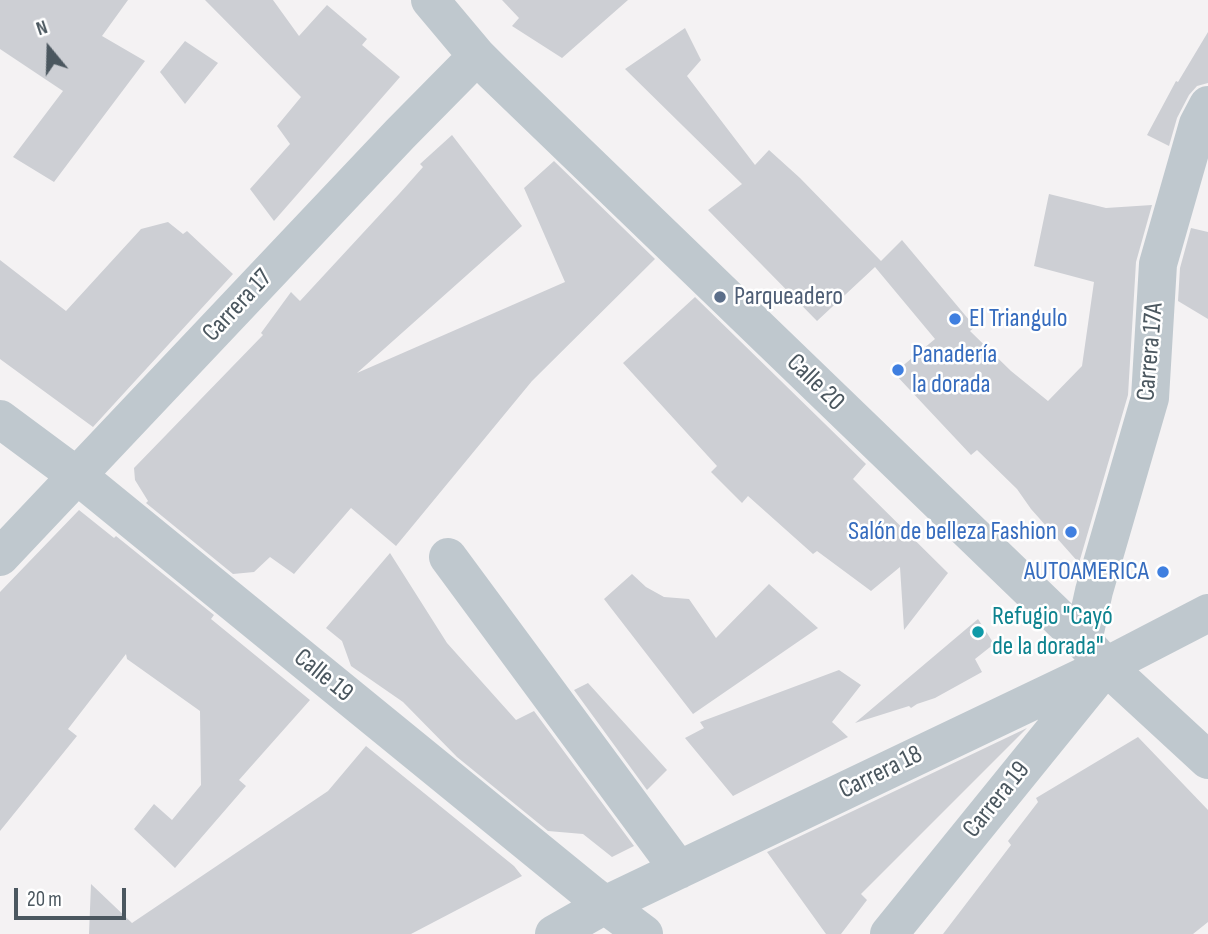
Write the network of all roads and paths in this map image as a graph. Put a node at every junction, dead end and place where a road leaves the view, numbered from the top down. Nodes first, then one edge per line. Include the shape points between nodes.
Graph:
1 (430, 0) edge
2 (477, 56) junction
3 (1208, 106) edge
4 (0, 419) edge
5 (77, 476) junction
6 (0, 557) edge
7 (448, 557) dead end
8 (1208, 613) edge
9 (1094, 653) junction
10 (1208, 760) edge
11 (679, 870) junction
12 (605, 905) junction
13 (554, 934) edge
14 (644, 934) edge
15 (889, 934) edge

1 - 2 street, Calle 20
2 - 5 street, Carrera 17
2 - 9 street, Calle 20
3 - 9 street, Carrera 17A via 1198,124 1158,264 1150,398 1094,591
4 - 5 street, Calle 19
5 - 6 street, Carrera 17
5 - 12 street, Calle 19
7 - 11 street
8 - 9 street, Carrera 18
9 - 10 street, Calle 20
9 - 11 street, Carrera 18
9 - 15 street, Carrera 19
11 - 12 street, Carrera 18
12 - 13 street, Carrera 18
12 - 14 street, Calle 19

